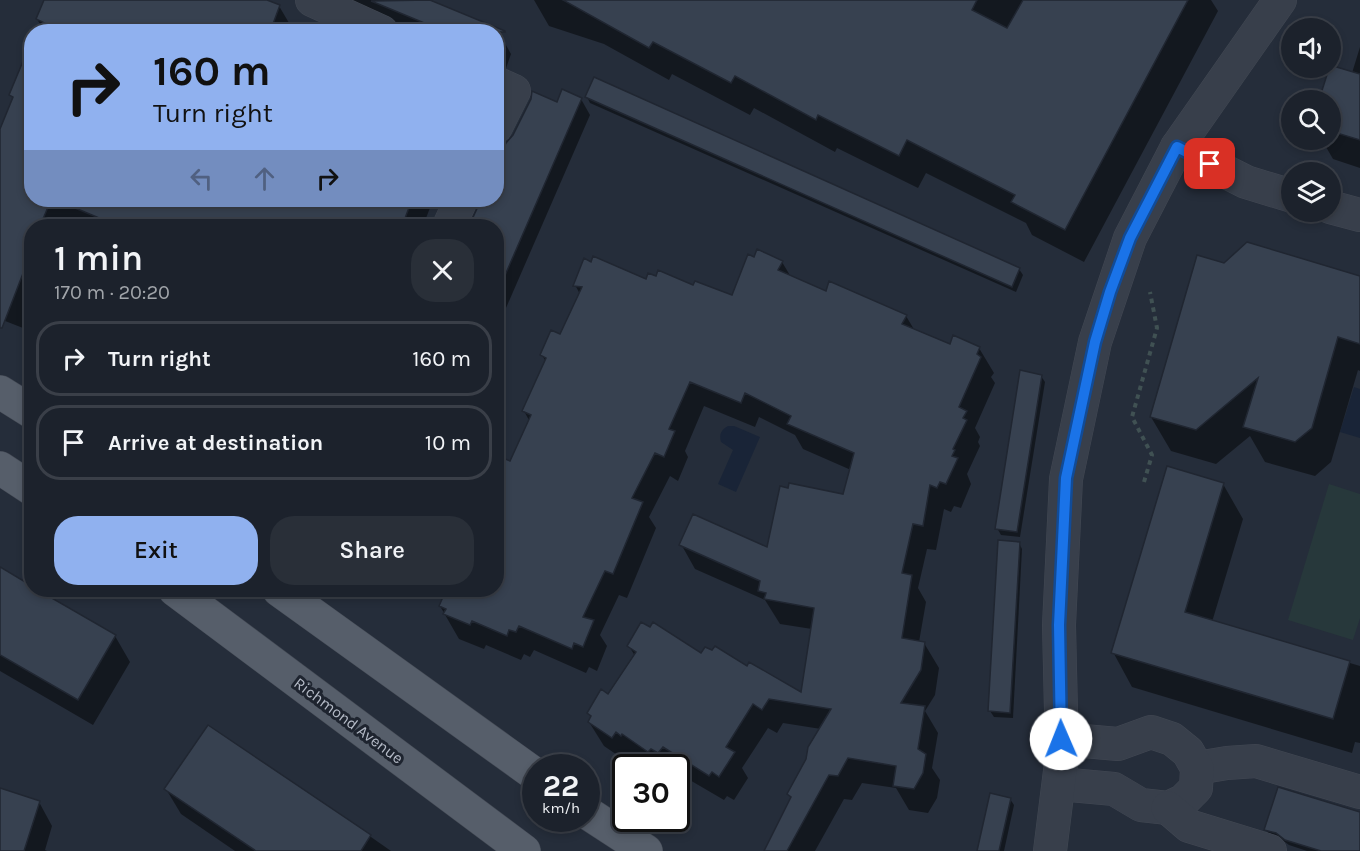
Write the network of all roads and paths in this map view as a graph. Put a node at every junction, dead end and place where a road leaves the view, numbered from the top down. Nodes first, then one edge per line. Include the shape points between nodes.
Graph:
1 (312, 0) edge
2 (1280, 0) edge
3 (364, 24) edge
4 (504, 87) edge
5 (504, 111) edge
6 (1177, 147) junction
7 (1281, 193) edge
8 (1341, 210) edge
9 (1360, 215) edge
10 (1150, 292) dead end
11 (0, 392) edge
12 (24, 407) edge
13 (0, 468) edge
14 (1144, 482) dead end
15 (24, 484) edge
16 (196, 597) edge
17 (290, 597) edge
18 (1061, 739) junction
19 (522, 765) edge
20 (1197, 768) junction
21 (1059, 784) junction
22 (1360, 792) edge
23 (1168, 808) junction
24 (600, 821) edge
25 (524, 851) edge
26 (646, 851) edge
27 (1050, 851) edge
28 (1270, 851) edge

1 - 3 street
2 - 6 street
4 - 5 street via 514,91
6 - 7 street via 1246,182
6 - 18 street via 1130,238 1110,292 1095,342 1066,478 1059,625
8 - 9 street
10 - 14 path via 1157,328 1132,417 1152,455
11 - 12 main road
13 - 15 main road
16 - 25 main road, Richmond Avenue
17 - 19 main road
18 - 20 street via 1118,744 1151,732 1172,739 1188,752
18 - 21 street
20 - 22 street via 1256,761
20 - 23 street via 1196,788 1183,801
21 - 23 street via 1114,789 1141,805
21 - 27 street
23 - 28 street via 1190,826
24 - 26 main road

